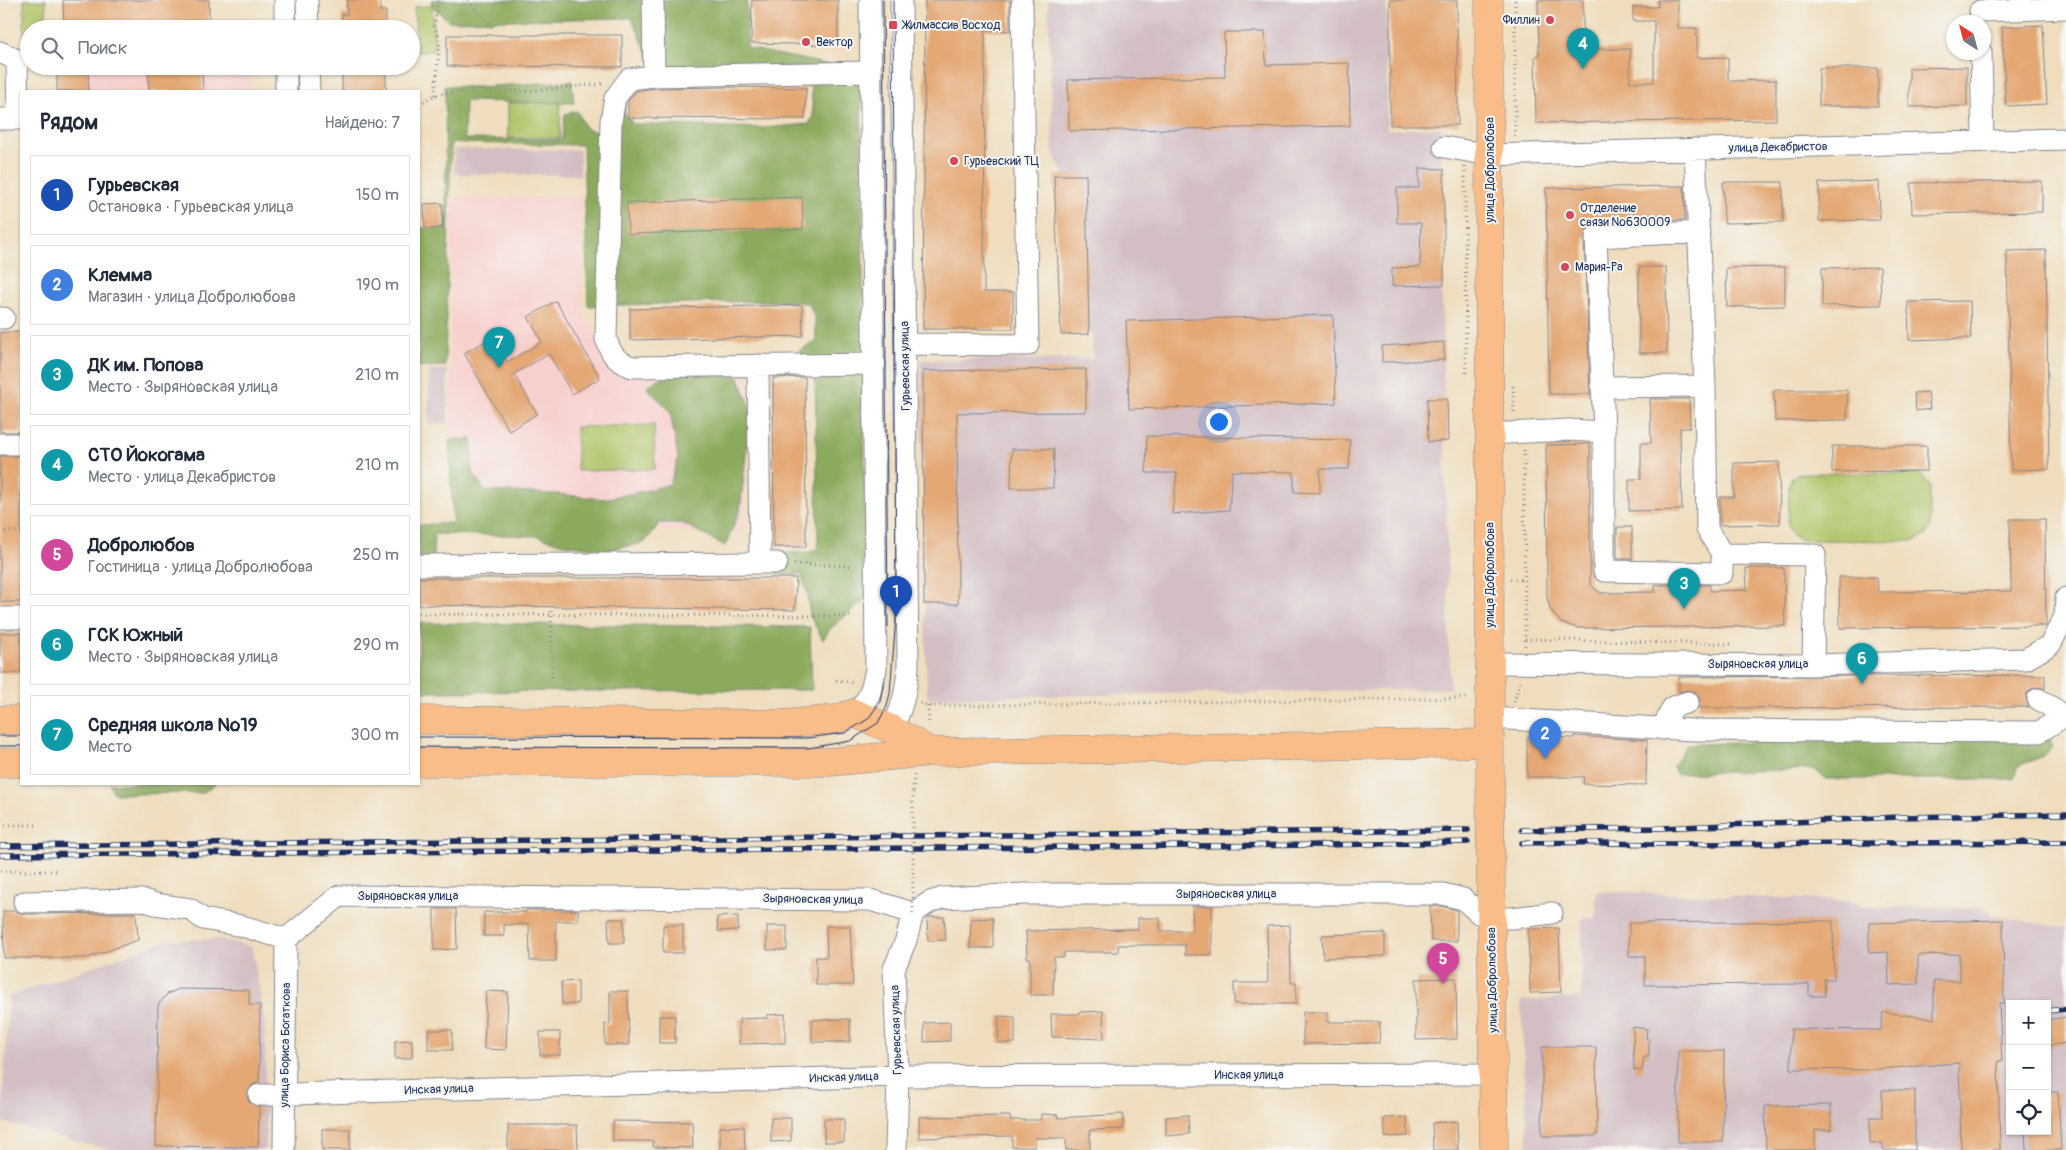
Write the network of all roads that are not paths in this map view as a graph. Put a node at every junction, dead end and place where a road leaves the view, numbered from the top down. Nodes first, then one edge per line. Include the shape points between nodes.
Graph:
1 (285, 0) edge
2 (307, 0) edge
3 (653, 0) edge
4 (870, 0) edge
5 (901, 0) edge
6 (1489, 0) edge
7 (1022, 4) dead end
8 (2066, 8) edge
9 (1980, 11) edge
10 (286, 20) edge
11 (308, 20) edge
12 (0, 52) edge
13 (1981, 60) edge
14 (870, 72) junction
15 (286, 75) edge
16 (308, 75) edge
17 (654, 76) junction
18 (286, 90) edge
19 (309, 90) edge
20 (0, 119) edge
21 (2066, 139) edge
22 (1983, 142) junction
23 (1444, 147) dead end
24 (1695, 149) junction
25 (1490, 154) junction
26 (1698, 232) junction
27 (905, 344) junction
28 (875, 364) junction
29 (758, 365) junction
30 (1705, 386) junction
31 (1602, 387) junction
32 (1604, 432) junction
33 (1489, 434) junction
34 (0, 444) edge
35 (20, 444) edge
36 (1722, 554) junction
37 (420, 565) edge
38 (2066, 598) edge
39 (0, 618) edge
40 (20, 618) edge
41 (1490, 663) junction
42 (1813, 665) junction
43 (2038, 699) dead end
44 (1688, 702) dead end
45 (853, 713) junction
46 (0, 720) edge
47 (20, 720) edge
48 (420, 720) edge
49 (2057, 725) edge
50 (1497, 727) junction
51 (891, 729) junction
52 (1662, 729) junction
53 (931, 752) junction
54 (420, 762) edge
55 (830, 762) junction
56 (0, 763) edge
57 (20, 763) edge
58 (24, 902) dead end
59 (1491, 905) junction
60 (1552, 913) dead end
61 (913, 914) junction
62 (286, 939) junction
63 (1493, 1074) junction
64 (898, 1076) junction
65 (285, 1094) junction
66 (259, 1095) dead end
67 (284, 1150) edge
68 (896, 1150) edge
69 (1494, 1150) edge

1 - 10 street
2 - 11 street
3 - 17 street
4 - 14 street
5 - 27 street, Гурьевская улица
6 - 25 main road, улица Добролюбова
7 - 27 street via 1028,345
8 - 9 street
12 - 20 street via 17,60 18,119
13 - 22 street
14 - 17 street
14 - 28 street
15 - 18 street
16 - 19 street
17 - 29 street via 628,79 615,98 611,121 606,339 612,355 632,367
21 - 22 street, улица Декабристов
22 - 24 street, улица Декабристов
23 - 25 street, улица Декабристов
24 - 25 street, улица Декабристов
24 - 26 street
25 - 33 main road, улица Добролюбова
26 - 30 street
26 - 31 street via 1596,237
27 - 51 street, Гурьевская улица via 908,665 904,698
28 - 29 street
28 - 45 street via 876,669 863,706
29 - 37 street via 768,563
30 - 31 street
30 - 36 street via 1707,529
31 - 32 street
32 - 33 street via 1568,430
32 - 36 street via 1604,571 1722,573
33 - 41 main road, улица Добролюбова
34 - 35 street
36 - 42 street via 1815,555
38 - 42 street, Зыряновская улица via 2065,616 2050,645 2026,659
39 - 40 street
41 - 42 street, Зыряновская улица
41 - 50 main road, улица Добролюбова
43 - 49 street via 2056,710
44 - 52 street via 1673,707
45 - 48 main road via 837,719 785,724
45 - 51 main road
46 - 47 main road
49 - 52 street
50 - 52 street
50 - 53 main road
50 - 59 main road, улица Добролюбова, bridge via 1490,783
51 - 53 main road
51 - 55 main road via 872,743
53 - 55 main road
54 - 55 main road
56 - 57 main road
58 - 62 street via 143,900 176,905 190,909 203,919
59 - 60 street via 1512,918
59 - 61 street, Зыряновская улица via 1479,913 1463,899 1443,894 1024,894 943,898 930,902
59 - 63 main road, улица Добролюбова
61 - 62 street, Зыряновская улица via 870,900 339,896
61 - 64 street, Гурьевская улица via 894,969
62 - 65 street, улица Бориса Богаткова
63 - 64 street, Инская улица
63 - 69 main road, улица Добролюбова
64 - 65 street, Инская улица
64 - 68 street, Гурьевская улица
65 - 66 street, Инская улица
65 - 67 street, улица Бориса Богаткова

